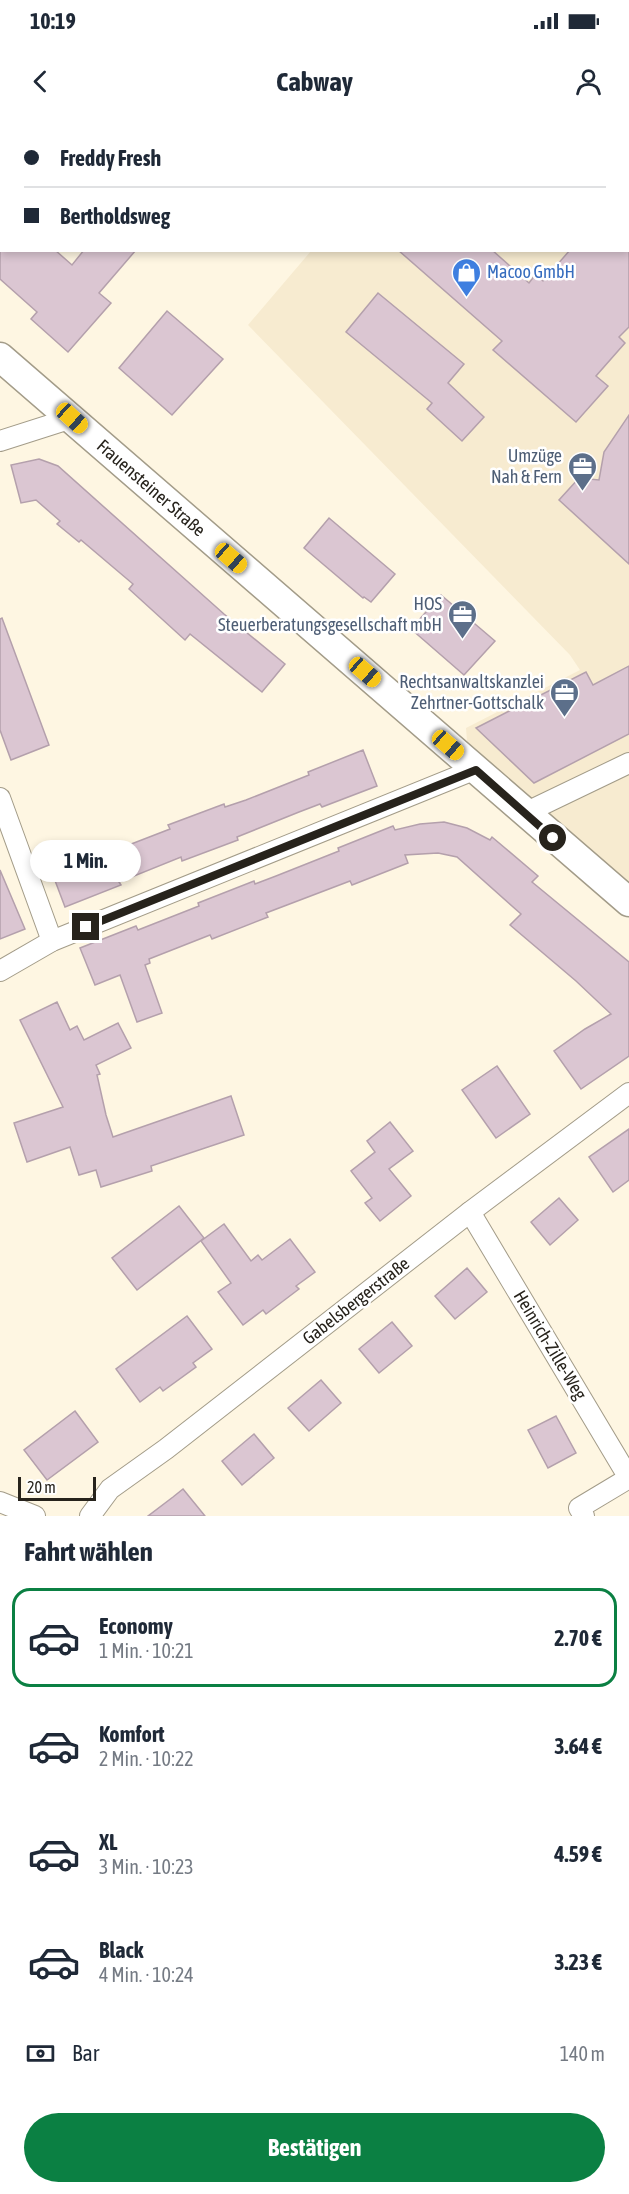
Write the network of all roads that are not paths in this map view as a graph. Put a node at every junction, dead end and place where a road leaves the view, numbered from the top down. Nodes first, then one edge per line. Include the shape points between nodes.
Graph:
1 (0, 357) edge
2 (72, 418) junction
3 (0, 441) edge
4 (629, 763) edge
5 (476, 770) junction
6 (0, 798) edge
7 (525, 813) junction
8 (629, 902) edge
9 (52, 941) junction
10 (0, 971) edge
11 (629, 1093) edge
12 (470, 1212) junction
13 (629, 1478) edge
14 (0, 1502) edge
15 (35, 1516) edge
16 (90, 1516) edge
17 (584, 1516) edge

1 - 2 main road, Frauensteiner Straße
2 - 3 street
2 - 5 main road, Frauensteiner Straße
4 - 7 street
5 - 7 main road, Frauensteiner Straße
5 - 9 street
6 - 9 street
7 - 8 main road, Frauensteiner Straße
9 - 10 street
11 - 12 street, Gabelsbergerstraße
12 - 13 street, Heinrich-Zille-Weg
12 - 16 street, Gabelsbergerstraße via 110,1489
13 - 17 street, Heinrich-Zille-Weg via 579,1508
14 - 15 street

